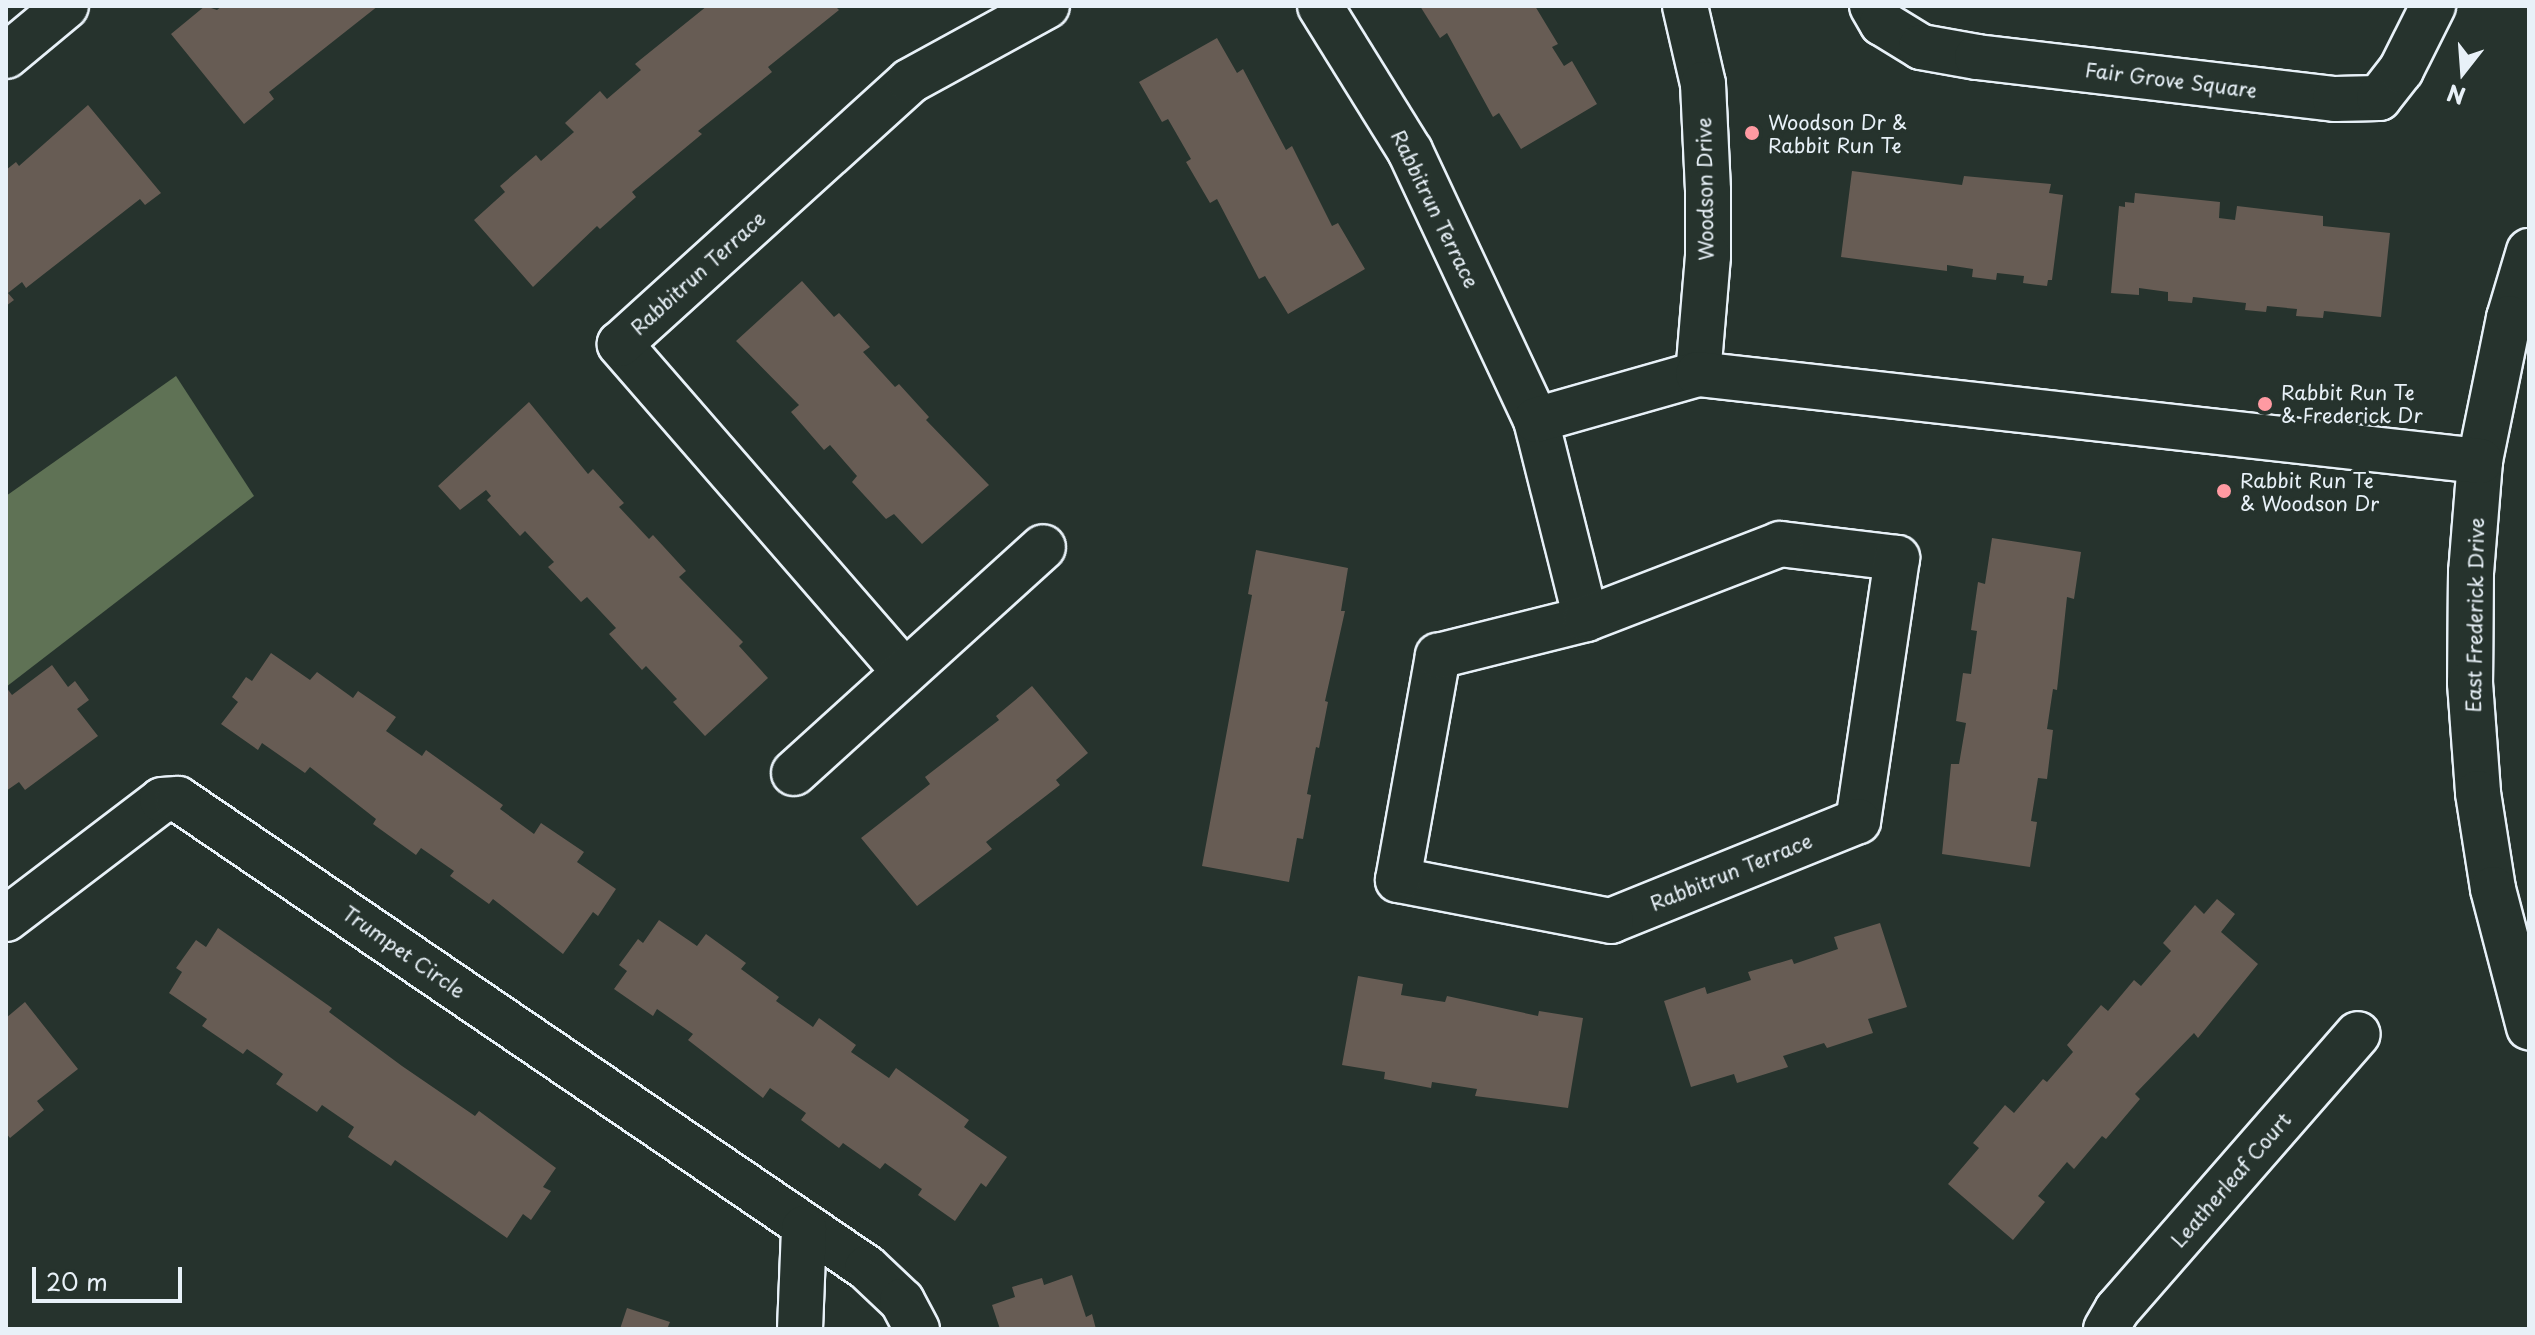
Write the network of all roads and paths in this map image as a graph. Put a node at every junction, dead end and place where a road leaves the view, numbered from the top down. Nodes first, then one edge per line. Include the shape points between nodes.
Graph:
1 (66, 6) edge
2 (1047, 6) edge
3 (1320, 6) edge
4 (1685, 6) edge
5 (1872, 6) edge
6 (2433, 6) edge
7 (6, 56) edge
8 (2529, 251) edge
9 (1698, 374) junction
10 (1536, 420) junction
11 (2480, 461) junction
12 (1043, 547) dead end
13 (1586, 619) junction
14 (903, 670) junction
15 (794, 773) dead end
16 (6, 919) edge
17 (2529, 1027) edge
18 (2358, 1034) dead end
19 (804, 1228) junction
20 (800, 1329) edge
21 (917, 1329) edge
22 (2106, 1329) edge

1 - 7 street
2 - 14 street, Rabbitrun Terrace via 910,81 620,344
3 - 10 street, Rabbitrun Terrace via 1410,151
4 - 9 street, Woodson Drive via 1703,84 1708,191
5 - 6 street, Fair Grove Square via 1882,23 1921,47 2335,99 2379,98 2401,70
8 - 11 street, East Frederick Drive via 2509,318
9 - 10 street
9 - 11 street
10 - 13 street, Rabbitrun Terrace
11 - 17 street, East Frederick Drive via 2470,683 2478,793 2493,889
12 - 14 street
13 - 13 street, Rabbitrun Terrace via 1780,544 1897,558 1858,821 1611,921 1398,880 1438,656
14 - 15 street
16 - 19 street, Trumpet Circle via 162,800 178,799
18 - 22 street, Leatherleaf Court
19 - 20 street
19 - 21 street, Trumpet Circle via 884,1282

